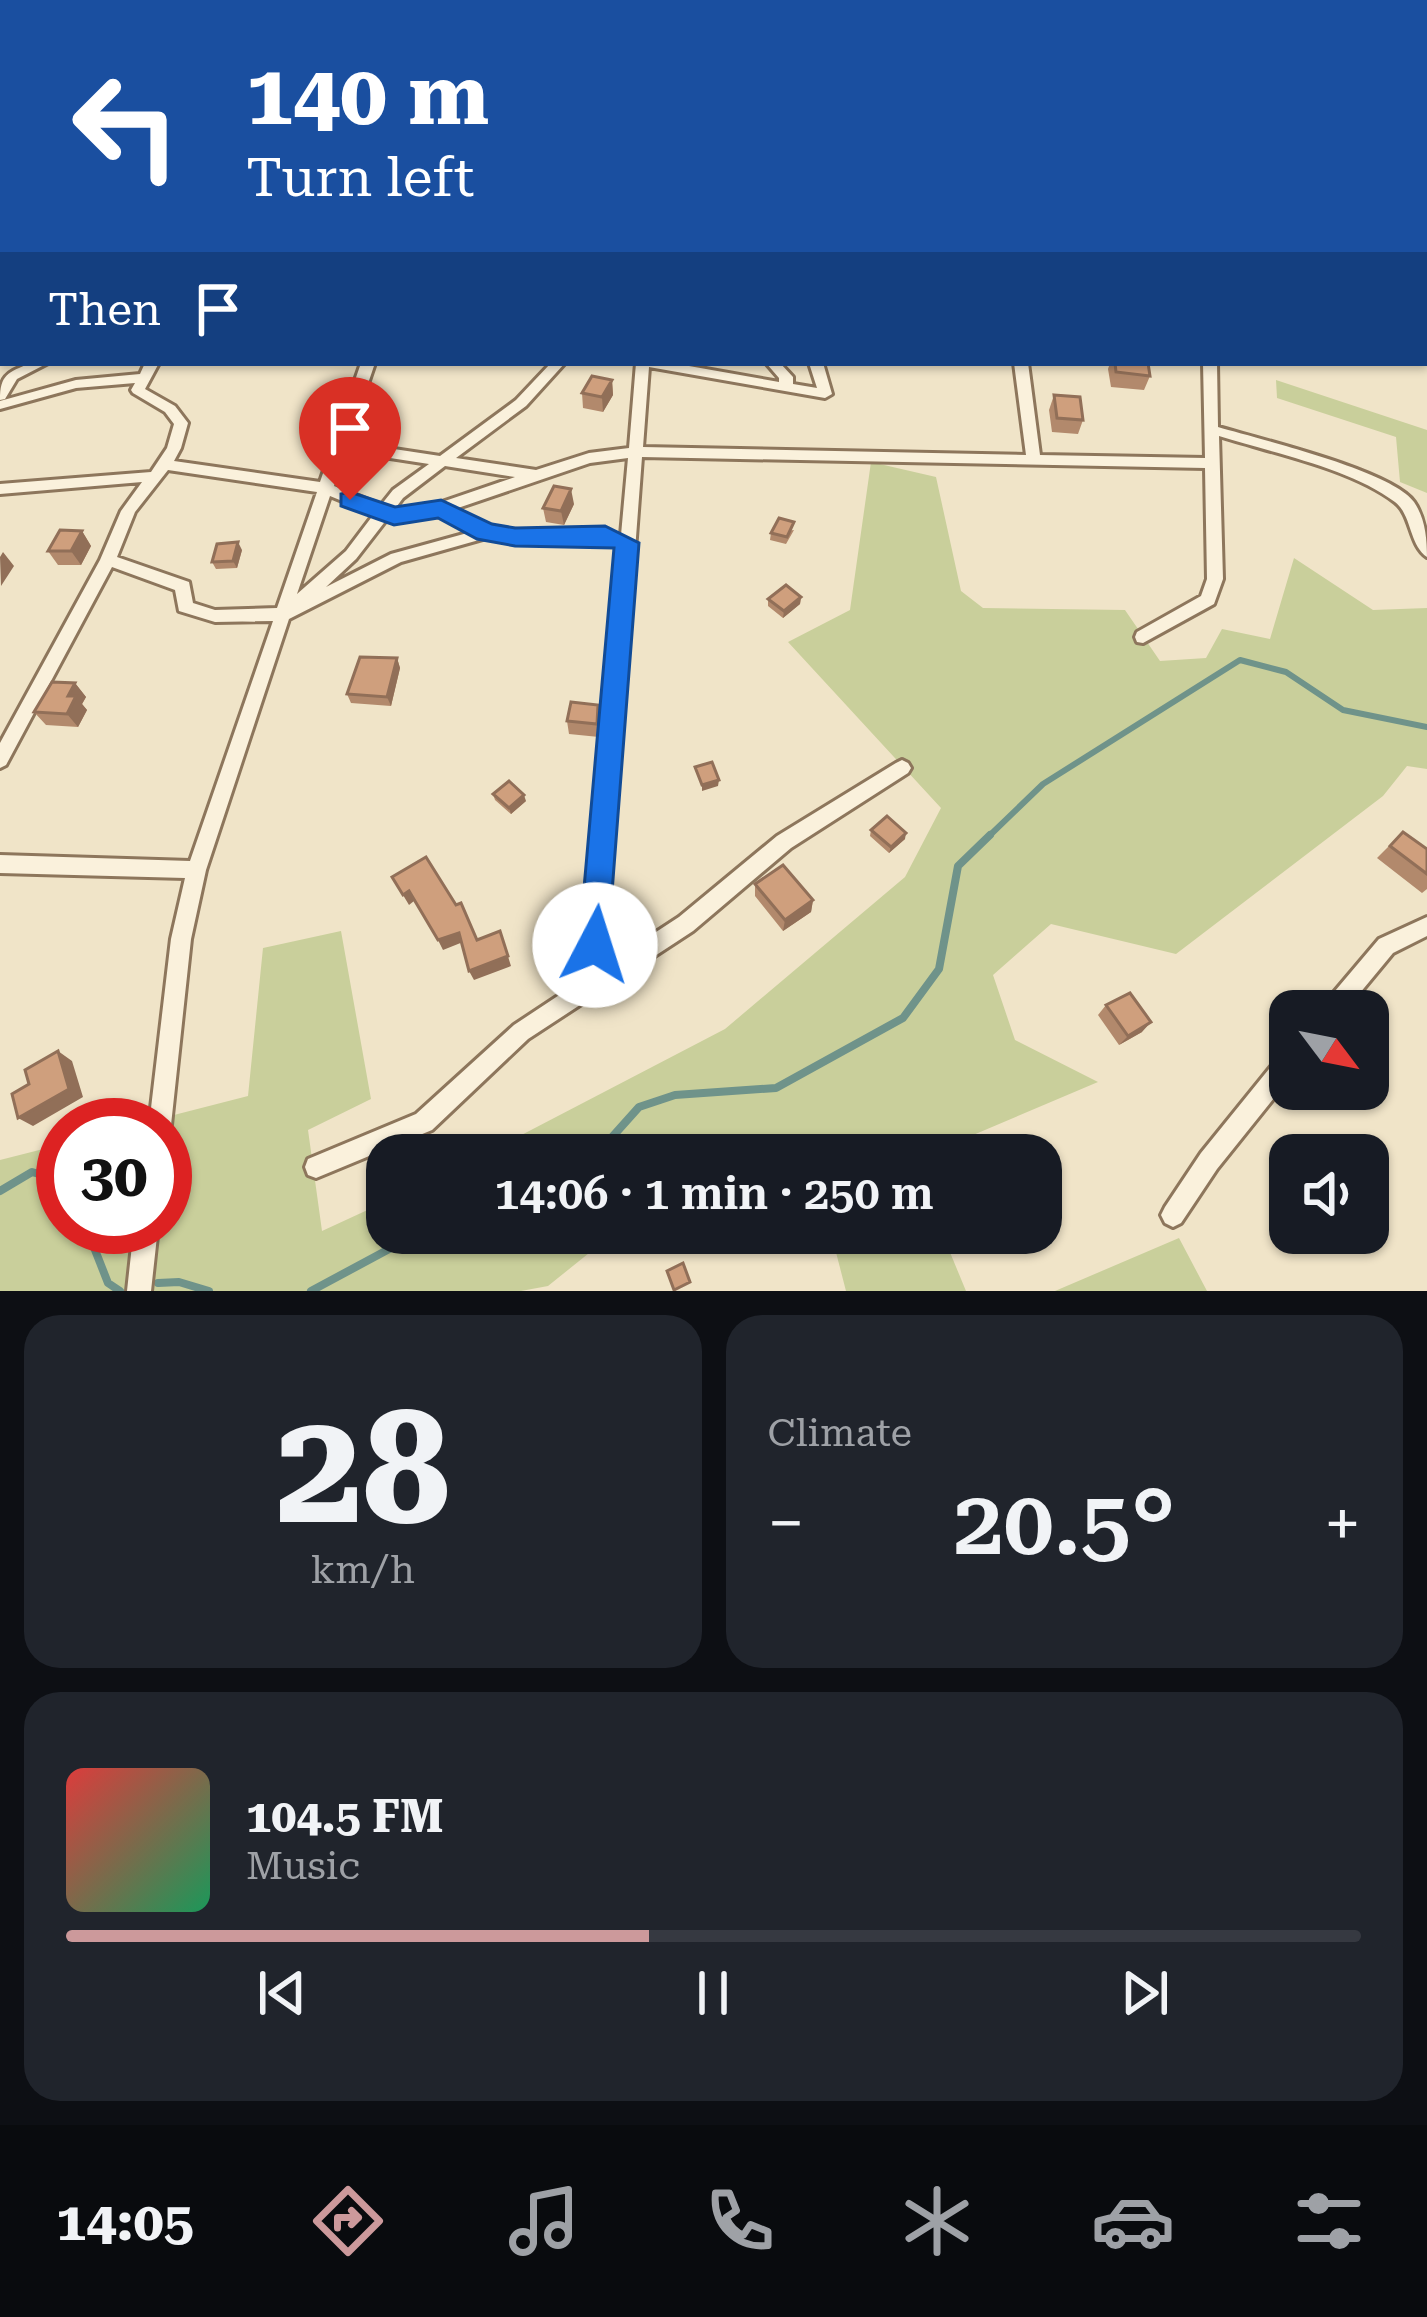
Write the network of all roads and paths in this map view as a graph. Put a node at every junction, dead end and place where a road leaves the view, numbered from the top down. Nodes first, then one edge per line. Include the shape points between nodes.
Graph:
1 (367, 366) edge
2 (555, 366) edge
3 (646, 366) edge
4 (664, 366) edge
5 (776, 366) edge
6 (817, 366) edge
7 (1021, 366) edge
8 (1210, 366) edge
9 (147, 370) edge
10 (6, 376) edge
11 (786, 387) junction
12 (0, 396) edge
13 (0, 405) edge
14 (1210, 429) junction
15 (342, 446) junction
16 (635, 452) junction
17 (1034, 460) junction
18 (448, 461) junction
19 (1209, 463) junction
20 (163, 471) junction
21 (536, 475) junction
22 (325, 488) junction
23 (0, 489) edge
24 (1407, 502) junction
25 (441, 508) junction
26 (1427, 508) edge
27 (384, 513) junction
28 (486, 532) junction
29 (627, 543) junction
30 (1427, 551) edge
31 (108, 560) junction
32 (286, 614) junction
33 (1143, 637) dead end
34 (0, 760) edge
35 (902, 768) dead end
36 (0, 864) edge
37 (196, 870) junction
38 (1427, 926) edge
39 (592, 985) junction
40 (1349, 990) edge
41 (1269, 1086) edge
42 (163, 1098) edge
43 (316, 1167) dead end
44 (1173, 1215) dead end
45 (143, 1254) edge
46 (139, 1291) edge

1 - 15 street
2 - 18 street
3 - 16 street
4 - 11 street
5 - 11 street
6 - 11 street via 825,394
7 - 17 street
8 - 14 street
9 - 13 street
9 - 20 street via 142,396 181,423
10 - 12 street
14 - 19 street
14 - 24 street via 1364,476
15 - 18 street
15 - 22 street
16 - 17 street
16 - 21 street
16 - 29 street
17 - 19 street
18 - 21 street
18 - 27 street
19 - 33 street via 1216,579 1208,600
20 - 22 street
20 - 23 street
20 - 31 street via 133,503
21 - 25 street
22 - 27 street
22 - 32 street
24 - 26 street
24 - 30 street
25 - 27 street
25 - 28 street
27 - 32 street
28 - 29 street via 605,535
28 - 32 street via 396,558
29 - 39 street
31 - 32 street via 183,586 185,607 215,616
31 - 34 street
32 - 37 street
35 - 39 street via 784,842 686,924
36 - 37 street
37 - 42 street
38 - 40 street via 1386,946
39 - 43 street via 520,1031 424,1122
41 - 44 street
45 - 46 street

